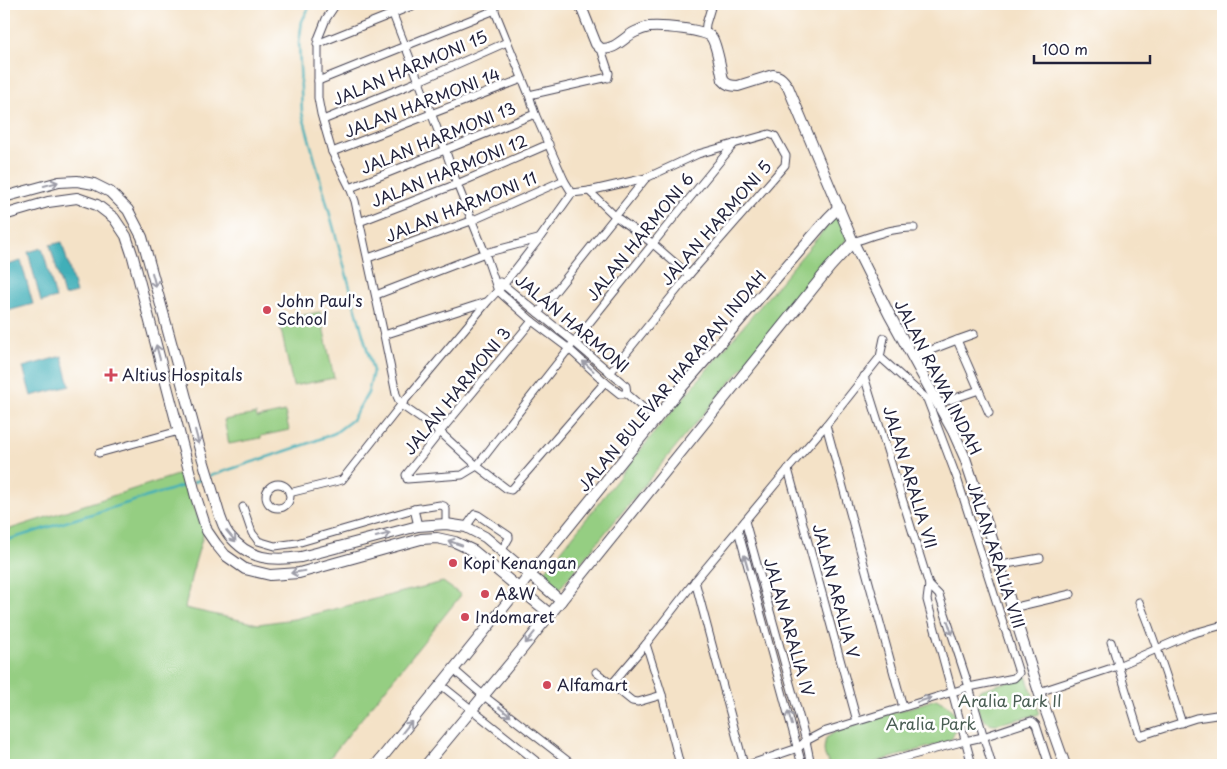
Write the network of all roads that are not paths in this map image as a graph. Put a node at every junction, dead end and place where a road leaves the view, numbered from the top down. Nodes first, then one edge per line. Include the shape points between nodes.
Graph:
1 (336, 4) edge
2 (389, 4) edge
3 (417, 4) edge
4 (580, 4) edge
5 (712, 4) edge
6 (494, 7) edge
7 (393, 14) junction
8 (705, 33) junction
9 (507, 42) junction
10 (317, 44) junction
11 (406, 46) junction
12 (601, 50) junction
13 (522, 79) junction
14 (318, 81) junction
15 (419, 81) junction
16 (529, 95) junction
17 (432, 114) junction
18 (535, 114) junction
19 (323, 120) junction
20 (549, 144) junction
21 (734, 144) junction
22 (446, 149) junction
23 (332, 152) junction
24 (646, 178) junction
25 (564, 180) junction
26 (457, 184) junction
27 (350, 188) junction
28 (589, 191) junction
29 (572, 194) junction
30 (4, 197) edge
31 (839, 207) junction
32 (4, 215) edge
33 (615, 216) junction
34 (471, 221) junction
35 (359, 222) junction
36 (914, 228) dead end
37 (539, 239) junction
38 (853, 242) junction
39 (652, 244) junction
40 (485, 253) junction
41 (368, 258) junction
42 (148, 261) junction
43 (135, 264) junction
44 (689, 275) junction
45 (494, 278) junction
46 (504, 284) junction
47 (498, 291) junction
48 (376, 295) junction
49 (488, 301) junction
50 (538, 313) junction
51 (532, 321) junction
52 (384, 334) junction
53 (974, 334) dead end
54 (884, 338) dead end
55 (957, 340) junction
56 (574, 342) junction
57 (568, 348) junction
58 (880, 357) junction
59 (913, 357) junction
60 (610, 373) junction
61 (864, 376) junction
62 (180, 377) junction
63 (166, 381) junction
64 (605, 382) junction
65 (979, 390) junction
66 (627, 394) junction
67 (938, 404) junction
68 (401, 405) junction
69 (989, 413) dead end
70 (656, 419) junction
71 (826, 425) junction
72 (179, 431) junction
73 (440, 432) junction
74 (99, 453) dead end
75 (477, 466) junction
76 (788, 469) junction
77 (289, 493) dead end
78 (243, 507) dead end
79 (414, 509) junction
80 (745, 521) junction
81 (446, 524) junction
82 (418, 526) junction
83 (466, 527) junction
84 (738, 530) junction
85 (258, 541) junction
86 (297, 543) junction
87 (502, 550) junction
88 (250, 553) junction
89 (301, 557) junction
90 (1040, 558) dead end
91 (1000, 566) junction
92 (530, 575) junction
93 (695, 581) junction
94 (929, 585) junction
95 (519, 588) junction
96 (1071, 594) dead end
97 (561, 601) junction
98 (1139, 602) dead end
99 (1012, 608) junction
100 (550, 614) junction
101 (1223, 626) edge
102 (1111, 642) dead end
103 (646, 644) junction
104 (1156, 649) junction
105 (1118, 666) junction
106 (454, 670) junction
107 (596, 672) dead end
108 (612, 685) junction
109 (441, 686) junction
110 (969, 687) junction
111 (952, 692) junction
112 (1039, 692) junction
113 (662, 695) junction
114 (484, 696) junction
115 (903, 707) junction
116 (472, 710) junction
117 (1223, 714) edge
118 (857, 721) junction
119 (1182, 723) junction
120 (983, 737) junction
121 (806, 741) junction
122 (965, 741) junction
123 (798, 748) junction
124 (910, 756) junction
125 (376, 765) edge
126 (426, 765) edge
127 (541, 765) edge
128 (573, 765) edge
129 (680, 765) edge
130 (744, 765) edge
131 (748, 765) edge
132 (802, 765) edge
133 (811, 765) edge
134 (876, 765) edge
135 (912, 765) edge
136 (972, 765) edge
137 (992, 765) edge
138 (1049, 765) edge
139 (1065, 765) edge

1 - 10 street via 326,19
2 - 7 street
3 - 7 street
4 - 12 street
5 - 8 street
6 - 9 street
6 - 11 street
7 - 10 street
7 - 11 street
8 - 12 street via 646,27 613,47
8 - 31 street, JALAN RAWA INDAH via 713,40 726,83 738,86 773,75 782,79
9 - 13 street
9 - 15 street, JALAN HARMONI 15
10 - 14 street
11 - 14 street
11 - 15 street
12 - 16 street via 609,74 606,78
13 - 16 street
13 - 17 street, JALAN HARMONI 14
14 - 19 street
15 - 17 street
15 - 19 street, JALAN HARMONI 15
16 - 18 street
17 - 22 street
17 - 23 street, JALAN HARMONI 14
18 - 20 street
18 - 22 street, JALAN HARMONI 13
19 - 23 street
20 - 25 street
20 - 26 street, JALAN HARMONI 12
21 - 24 street, JALAN HARMONI 5 via 698,154
21 - 39 street, JALAN HARMONI 6
21 - 44 street, JALAN HARMONI 5 via 769,134 775,136 786,156 785,165
22 - 26 street
22 - 27 street, JALAN HARMONI 13
23 - 27 street
24 - 28 street, JALAN HARMONI 5
24 - 33 street
25 - 29 street
25 - 34 street, JALAN HARMONI 11
26 - 34 street
26 - 35 street, JALAN HARMONI 12
27 - 35 street
28 - 29 street, JALAN HARMONI 5
28 - 33 street
29 - 37 street
30 -> 42 street via 59,182 94,184 110,192 128,210 142,237
31 - 38 street, JALAN RAWA INDAH
31 - 70 street, JALAN BULEVAR HARAPAN INDAH
32 - 43 street via 48,202 77,198 97,205 114,218 126,236
33 - 39 street
33 - 50 street
34 - 40 street
34 - 41 street, JALAN HARMONI 11
35 - 41 street
36 - 38 street via 893,230
37 - 40 street
37 - 46 street
38 - 59 street, JALAN RAWA INDAH
38 - 97 street
39 - 44 street
39 - 56 street, JALAN HARMONI 6
40 - 45 street
40 - 48 street
41 - 48 street
42 - 43 street
42 -> 62 street
63 -> 43 street
44 - 60 street, JALAN HARMONI 5
45 - 46 street, JALAN HARMONI
45 - 47 street
46 - 47 street
46 - 50 street, JALAN HARMONI
47 - 49 street
47 - 51 street, JALAN HARMONI
48 - 52 street
49 - 52 street
49 - 68 street
50 - 56 street, JALAN HARMONI
51 - 57 street, JALAN HARMONI
51 - 73 street, JALAN HARMONI 3
52 - 68 street
53 - 55 street
54 - 58 street
55 - 59 street
55 - 65 street
56 - 57 street, JALAN HARMONI 6
56 - 60 street, JALAN HARMONI
64 -> 57 street, JALAN HARMONI
57 - 75 street, JALAN HARMONI 6
58 - 61 street
58 - 110 street, JALAN ARALIA VIII via 927,399 958,481 1020,673 1014,678
59 - 67 street, JALAN RAWA INDAH
60 - 66 street, JALAN HARMONI via 626,386
61 - 71 street
61 - 94 street, JALAN ARALIA VII
62 - 63 street
62 -> 88 street via 223,525 229,535
63 - 72 street
64 - 66 street, JALAN HARMONI via 620,394
64 - 75 street via 513,489 507,489
65 - 67 street
65 - 69 street
66 - 70 street, JALAN HARMONI
67 - 91 street, JALAN RAWA INDAH via 965,458
68 - 73 street
68 - 77 street via 342,480
70 - 92 street, JALAN BULEVAR HARAPAN INDAH
71 - 76 street
71 - 115 street
72 - 74 street
95 -> 72 street via 474,551 456,542 437,538 299,573 270,575 245,569 225,555 207,531
73 - 75 street
73 - 75 street, JALAN HARMONI 3 via 406,475 408,480 462,475
76 - 80 street
76 - 118 street, JALAN ARALIA V
78 - 85 street
79 - 81 street via 444,506
79 - 82 street
79 - 86 street
80 - 84 street
80 - 121 street, JALAN ARALIA IV
81 - 82 street
81 - 83 street
89 -> 82 street
83 - 87 street
83 - 87 street via 475,514 478,515 509,536
84 - 93 street
123 -> 84 street
85 - 86 street via 275,546
85 - 88 street
86 - 89 street
87 - 92 street
88 - 89 street via 282,560
90 - 91 street
91 - 99 street, JALAN RAWA INDAH
92 - 95 street, JALAN BULEVAR HARAPAN INDAH
92 - 97 street
93 - 103 street
93 - 130 street
94 -> 110 street, JALAN ARALIA VII via 940,595
94 - 111 street, JALAN ARALIA VII via 927,600
95 - 100 street
95 - 106 street, JALAN BULEVAR HARAPAN INDAH
96 - 99 street
97 - 100 street
98 - 104 street
99 - 112 street, JALAN RAWA INDAH
100 -> 114 street
101 - 104 street via 1191,634
102 - 105 street
103 - 108 street
103 - 113 street
104 - 105 street
104 - 119 street
105 - 112 street
105 - 119 street via 1140,736
106 - 109 street, JALAN BULEVAR HARAPAN INDAH
106 - 114 street
107 - 108 street
108 - 113 street via 632,701
109 - 116 street
125 -> 109 street, JALAN BULEVAR HARAPAN INDAH
110 - 111 street
110 - 120 street, JALAN ARALIA VII
115 -> 111 street
111 - 122 street, JALAN ARALIA VII
112 - 139 street, JALAN RAWA INDAH
113 - 129 street
114 - 116 street
114 -> 128 street
115 - 118 street
116 - 126 street
116 - 127 street
117 - 119 street
118 - 121 street
120 - 122 street
120 - 137 street, JALAN ARALIA VII
120 - 138 street via 1033,722
121 - 123 street
121 - 133 street, JALAN ARALIA IV
122 - 124 street
122 - 136 street, JALAN ARALIA VII
123 - 131 street
123 - 132 street
124 - 134 street
124 - 135 street

